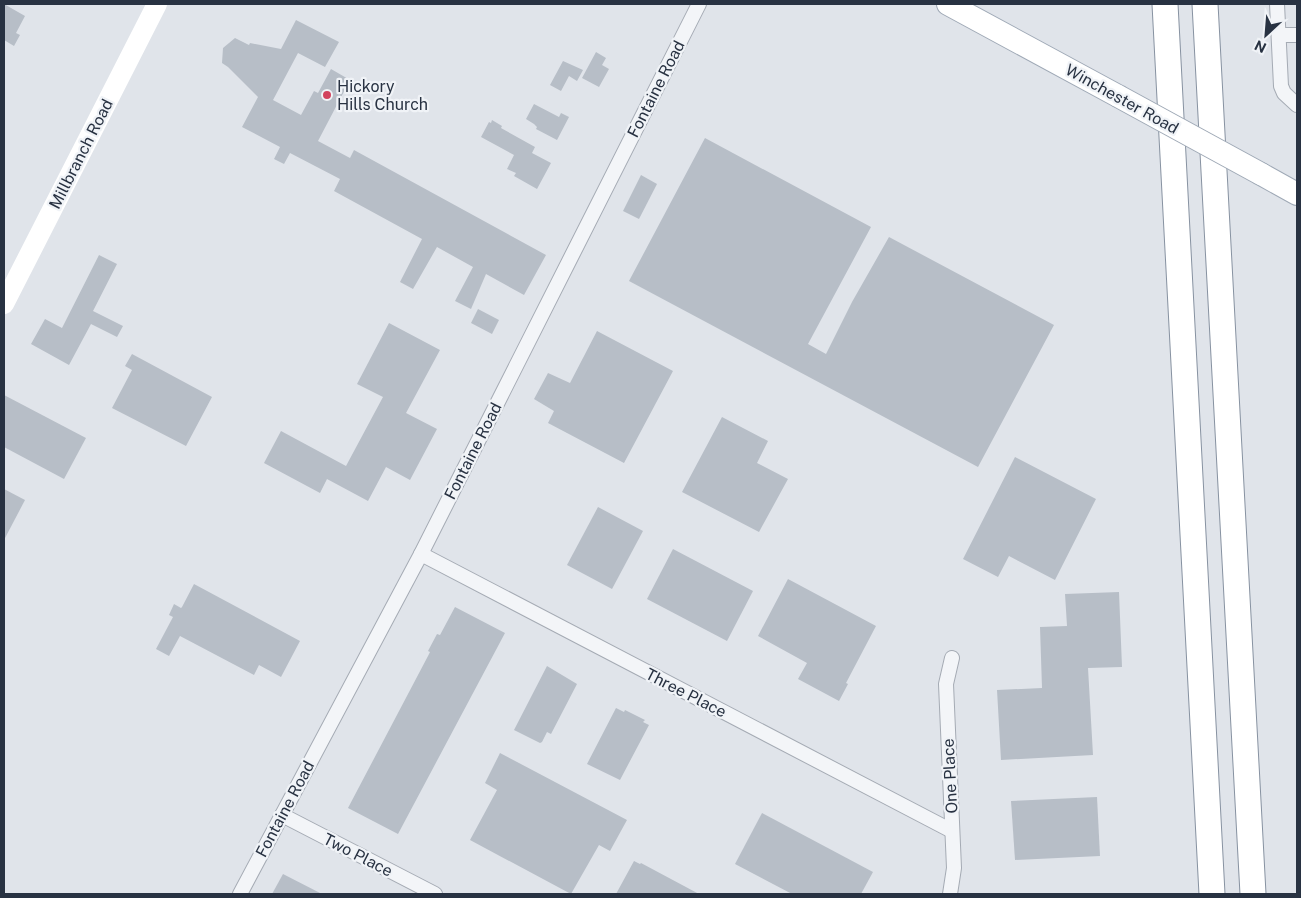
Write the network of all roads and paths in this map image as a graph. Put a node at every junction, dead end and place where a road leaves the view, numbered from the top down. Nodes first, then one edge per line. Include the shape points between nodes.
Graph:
1 (158, 4) edge
2 (699, 4) edge
3 (948, 4) edge
4 (1165, 4) edge
5 (1205, 4) edge
6 (1277, 4) edge
7 (1278, 35) junction
8 (1297, 35) edge
9 (1297, 104) edge
10 (1297, 194) edge
11 (4, 304) edge
12 (421, 554) junction
13 (952, 658) dead end
14 (282, 815) junction
15 (952, 831) junction
16 (240, 894) edge
17 (435, 894) edge
18 (950, 894) edge
19 (1212, 894) edge
20 (1253, 894) edge

1 - 11 main road, Millbranch Road
2 - 12 street, Fontaine Road
3 - 10 main road, Winchester Road, bridge
4 - 19 highway
5 - 20 highway
6 - 7 street
7 - 8 street
7 - 9 street via 1281,86
12 - 14 street, Fontaine Road
12 - 15 street, Three Place
13 - 15 street, One Place via 946,684
14 - 16 street, Fontaine Road
14 - 17 street, Two Place
15 - 18 street, One Place via 954,868

